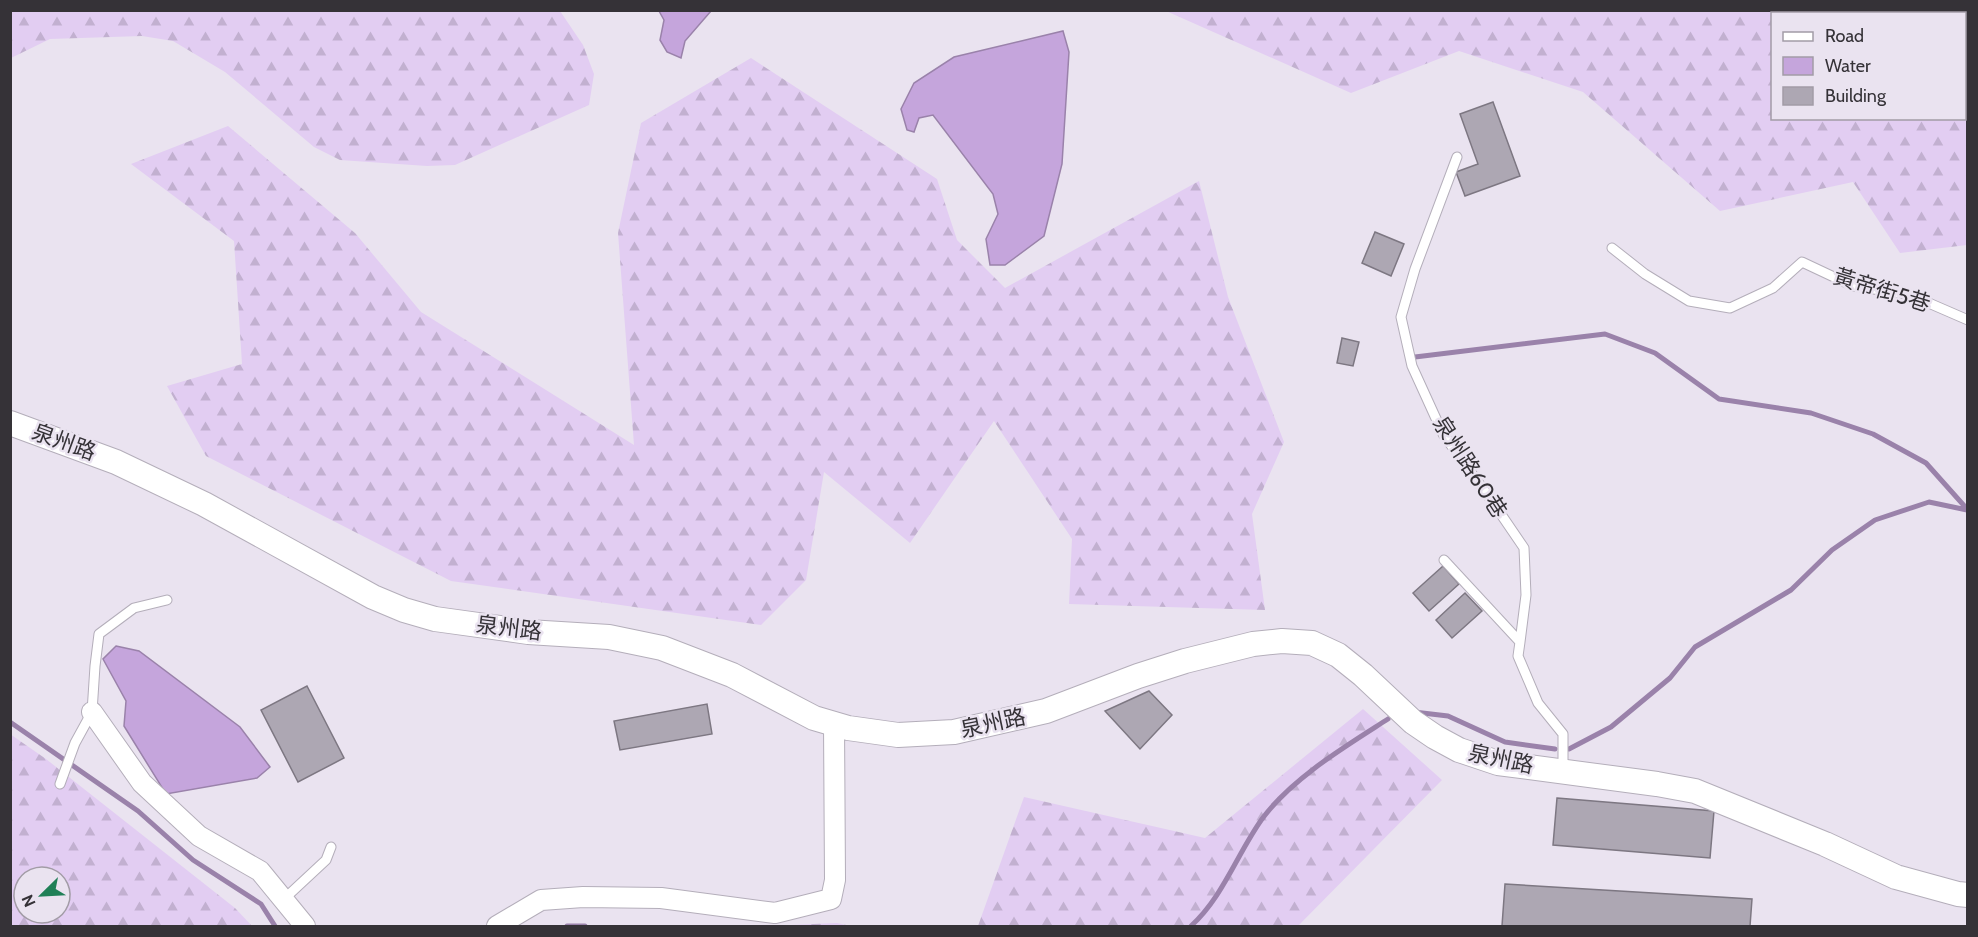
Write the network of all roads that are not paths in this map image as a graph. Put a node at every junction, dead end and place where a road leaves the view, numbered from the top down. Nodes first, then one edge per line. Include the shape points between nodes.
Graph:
1 (1457, 158) dead end
2 (1612, 248) dead end
3 (1968, 320) edge
4 (10, 423) edge
5 (1444, 560) dead end
6 (167, 600) dead end
7 (1520, 642) junction
8 (92, 712) junction
9 (834, 723) junction
10 (1563, 771) junction
11 (60, 784) dead end
12 (331, 847) dead end
13 (1968, 895) edge
14 (283, 900) junction
15 (305, 927) edge
16 (497, 927) edge

1 - 7 lane, 泉州路60巷 via 1401,317 1412,366 1443,434 1524,548 1526,595
2 - 3 lane, 黃帝街5巷 via 1689,301 1730,308 1773,288 1802,262 1853,286 1908,294
4 - 9 street, 泉州路 via 136,471 404,610 435,619 528,632 609,637 662,648 732,675 804,713
5 - 7 lane
6 - 8 lane via 134,608 99,634
7 - 10 lane, 泉州路60巷 via 1518,656 1538,703 1563,734
8 - 11 lane
8 - 14 street via 142,783 200,836 260,872
9 - 10 street, 泉州路 via 898,735 954,732 1046,711 1185,661 1282,641 1311,643 1338,655 1413,722 1459,750 1498,763
9 - 16 street via 835,880 831,898 775,913 661,898 562,898 541,900
10 - 13 street, 泉州路 via 1695,791 1896,877
12 - 14 lane via 326,860
14 - 15 street

